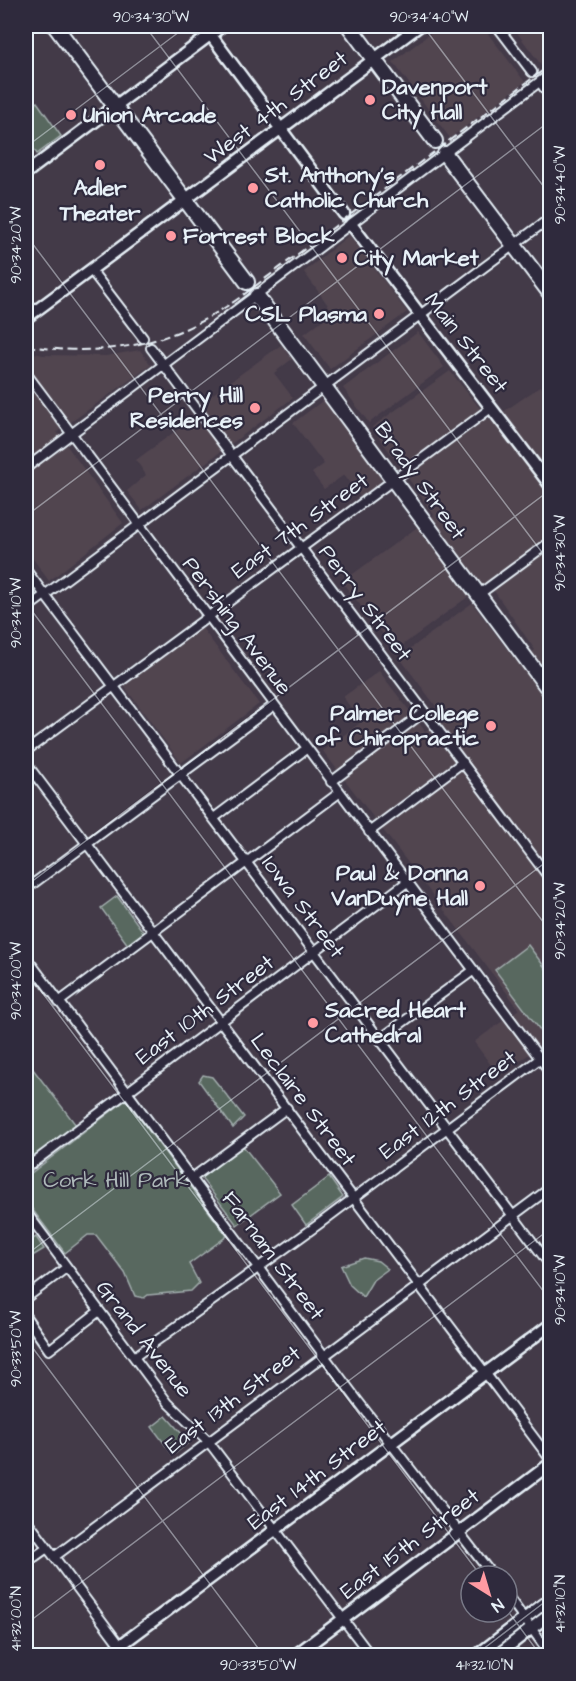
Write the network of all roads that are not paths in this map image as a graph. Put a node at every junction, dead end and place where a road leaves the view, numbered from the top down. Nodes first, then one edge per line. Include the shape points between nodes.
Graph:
1 (55, 26) edge
2 (222, 26) edge
3 (349, 26) edge
4 (418, 26) edge
5 (497, 26) edge
6 (208, 30) edge
7 (374, 59) junction
8 (532, 72) dead end
9 (550, 74) edge
10 (540, 82) junction
11 (550, 97) edge
12 (115, 107) junction
13 (281, 129) junction
14 (435, 141) dead end
15 (445, 154) junction
16 (26, 173) edge
17 (186, 199) junction
18 (344, 214) dead end
19 (550, 218) edge
20 (351, 224) junction
21 (513, 246) junction
22 (91, 270) junction
23 (247, 282) dead end
24 (550, 293) edge
25 (257, 296) junction
26 (420, 315) junction
27 (26, 318) edge
28 (143, 338) dead end
29 (151, 348) dead end
30 (164, 365) junction
31 (26, 373) edge
32 (325, 386) junction
33 (491, 408) junction
34 (71, 434) junction
35 (232, 454) junction
36 (26, 468) edge
37 (393, 479) junction
38 (550, 485) edge
39 (139, 524) junction
40 (550, 542) edge
41 (301, 547) junction
42 (26, 570) edge
43 (44, 595) junction
44 (478, 595) junction
45 (26, 609) edge
46 (207, 616) junction
47 (112, 687) junction
48 (550, 691) edge
49 (273, 706) junction
50 (424, 712) junction
51 (306, 749) junction
52 (26, 751) edge
53 (463, 762) junction
54 (26, 763) edge
55 (181, 774) junction
56 (331, 782) junction
57 (339, 793) junction
58 (214, 818) junction
59 (369, 832) junction
60 (88, 844) junction
61 (550, 860) edge
62 (247, 862) junction
63 (542, 867) junction
64 (550, 879) edge
65 (407, 882) junction
66 (26, 889) edge
67 (154, 932) junction
68 (314, 951) junction
69 (26, 957) edge
70 (474, 970) junction
71 (39, 976) junction
72 (26, 980) edge
73 (59, 1002) junction
74 (221, 1021) junction
75 (380, 1040) junction
76 (550, 1052) edge
77 (541, 1059) junction
78 (550, 1072) edge
79 (126, 1092) junction
80 (287, 1108) junction
81 (447, 1129) junction
82 (26, 1168) edge
83 (192, 1178) junction
84 (550, 1188) edge
85 (353, 1198) junction
86 (26, 1212) edge
87 (513, 1216) junction
88 (550, 1265) edge
89 (66, 1268) junction
90 (259, 1268) junction
91 (419, 1285) junction
92 (26, 1298) edge
93 (99, 1312) junction
94 (26, 1317) edge
95 (550, 1325) edge
96 (324, 1355) junction
97 (134, 1357) junction
98 (485, 1373) junction
99 (208, 1441) junction
100 (390, 1444) junction
101 (550, 1459) edge
102 (550, 1464) edge
103 (26, 1519) edge
104 (277, 1530) junction
105 (458, 1532) junction
106 (47, 1548) junction
107 (54, 1557) junction
108 (26, 1563) edge
109 (483, 1564) edge
110 (550, 1599) edge
111 (519, 1611) edge
112 (550, 1614) edge
113 (524, 1618) junction
114 (343, 1619) junction
115 (532, 1628) junction
116 (120, 1645) junction
117 (550, 1654) edge
118 (106, 1656) edge
119 (128, 1656) edge
120 (294, 1656) edge
121 (371, 1656) edge
122 (476, 1656) edge
123 (496, 1656) edge

1 - 12 highway
2 - 6 street
3 - 7 highway
4 - 7 street, West 4th Street
5 - 8 street
6 - 12 street
6 - 13 street
7 - 13 street, West 4th Street
7 - 14 highway
9 - 10 street
10 - 11 street
10 - 15 street
12 - 16 street
12 - 17 highway
13 - 17 street, West 4th Street
13 - 18 street
15 - 20 street
15 - 21 highway
17 - 22 street, West 4th Street
17 - 23 highway
19 - 21 street
20 - 25 street
20 - 26 street, Main Street
21 - 24 highway
21 - 26 street
22 - 27 street, West 4th Street
22 - 28 street
25 - 30 street
25 - 32 highway, Brady Street
26 - 32 street
26 - 33 street, Main Street
29 - 30 street, Perry Street
30 - 34 street
30 - 35 street, Perry Street
31 - 34 street, Pershing Avenue
32 - 35 street
32 - 37 highway, Brady Street
33 - 37 street, East 7th Street
33 - 38 street, Main Street
34 - 36 street
34 - 39 street, Pershing Avenue
35 - 39 street
35 - 41 street, Perry Street
37 - 41 street, East 7th Street
37 - 44 highway, Brady Street
39 - 43 street
39 - 46 street, Pershing Avenue
40 - 44 street
41 - 46 street, East 7th Street
41 - 50 street, Perry Street
42 - 43 street, Iowa Street
43 - 45 street
43 - 47 street, Iowa Street
44 - 48 highway, Brady Street
46 - 47 street, East 7th Street
46 - 49 street, Pershing Avenue
47 - 52 street, East 7th Street
47 - 55 street, Iowa Street
49 - 51 street, Pershing Avenue
49 - 55 street
50 - 53 street, Perry Street
50 - 56 street
51 - 56 street, Pershing Avenue
51 - 58 street
53 - 59 street
53 - 63 street, Perry Street
54 - 60 street, Leclaire Street
55 - 58 street, Iowa Street
55 - 60 street
56 - 57 street, Pershing Avenue
57 - 59 street, Pershing Avenue
57 - 62 street
58 - 62 street, Iowa Street
59 - 65 street, Pershing Avenue
60 - 66 street
60 - 67 street, Leclaire Street
61 - 63 street
62 - 67 street
62 - 68 street, Iowa Street
63 - 64 street, Perry Street
65 - 68 street, East 10th Street
65 - 70 street, Pershing Avenue
67 - 73 street
67 - 74 street, Leclaire Street
68 - 74 street, East 10th Street
68 - 75 street, Iowa Street
69 - 71 street, Farnam Street
70 - 75 street
70 - 77 street, Pershing Avenue
71 - 72 street
71 - 73 street, Farnam Street
73 - 79 street, Farnam Street
74 - 79 street, East 10th Street
74 - 80 street, Leclaire Street
75 - 81 street, Iowa Street
76 - 77 street, East 12th Street
77 - 78 street, Pershing Avenue
77 - 81 street, East 12th Street
79 - 82 street, East 10th Street
79 - 83 street, Farnam Street
80 - 83 street
80 - 85 street, Leclaire Street
81 - 85 street, East 12th Street
81 - 87 street, Iowa Street
83 - 90 street, Farnam Street
84 - 87 street, East 13th Street
85 - 90 street, East 12th Street
85 - 91 street, Leclaire Street
86 - 89 street, Grand Avenue
87 - 88 street, Iowa Street
87 - 91 street, East 13th Street
89 - 92 street
89 - 93 street, Grand Avenue
90 - 96 street, Farnam Street
90 - 97 street, East 12th Street
91 - 96 street, East 13th Street
91 - 98 street, Leclaire Street
93 - 94 street via 49,1350
93 - 97 street, Grand Avenue
95 - 98 street, East 14th Street
96 - 99 street, East 13th Street
96 - 100 street, Farnam Street
97 - 99 street, Grand Avenue via 168,1403
98 - 100 street, East 14th Street
98 - 101 street, Leclaire Street
99 - 104 street, Grand Avenue
99 - 107 street, East 13th Street
100 - 104 street, East 14th Street
100 - 105 street, Farnam Street
102 - 105 street, East 15th Street
103 - 106 street
104 - 114 street, Grand Avenue
104 - 116 street, East 14th Street
105 - 109 street, Farnam Street
105 - 114 street, East 15th Street
106 - 107 street
106 - 108 street
107 - 116 street
110 - 113 street
111 - 113 street
112 - 115 street
113 - 115 street
113 - 122 street
114 - 120 street, East 15th Street
114 - 121 street, Grand Avenue
115 - 117 street
115 - 123 street
116 - 118 street, East 14th Street
116 - 119 street

